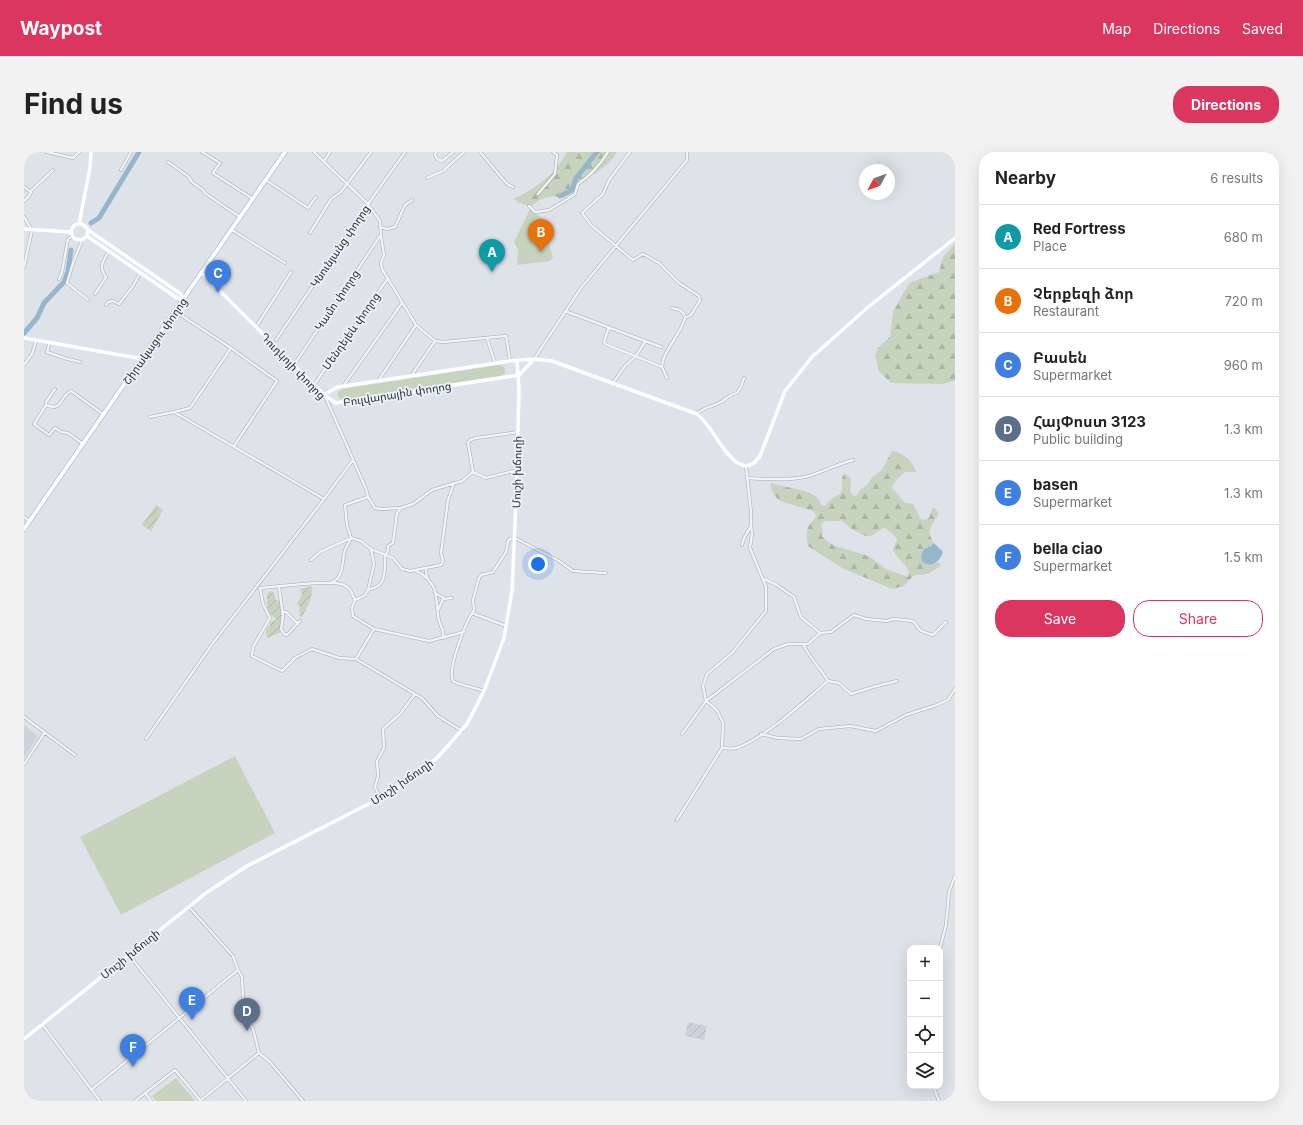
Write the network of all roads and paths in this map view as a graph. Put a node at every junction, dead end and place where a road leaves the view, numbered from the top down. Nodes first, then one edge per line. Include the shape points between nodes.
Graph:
1 (48, 152) edge
2 (79, 152) edge
3 (91, 152) edge
4 (131, 152) edge
5 (202, 152) edge
6 (285, 152) edge
7 (314, 152) edge
8 (330, 152) edge
9 (371, 152) edge
10 (405, 152) edge
11 (436, 152) edge
12 (453, 152) edge
13 (464, 152) edge
14 (480, 152) edge
15 (553, 152) edge
16 (608, 152) edge
17 (630, 152) edge
18 (687, 152) edge
19 (324, 161) junction
20 (168, 162) dead end
21 (53, 170) dead end
22 (121, 170) dead end
23 (427, 178) dead end
24 (266, 180) junction
25 (348, 184) junction
26 (24, 187) edge
27 (513, 188) dead end
28 (31, 192) junction
29 (538, 194) dead end
30 (316, 197) dead end
31 (253, 199) junction
32 (412, 200) dead end
33 (24, 201) edge
34 (368, 204) junction
35 (530, 206) dead end
36 (24, 217) edge
37 (241, 217) junction
38 (25, 221) edge
39 (79, 224) junction
40 (380, 227) junction
41 (24, 229) edge
42 (32, 230) junction
43 (88, 230) junction
44 (232, 230) junction
45 (72, 234) junction
46 (310, 234) dead end
47 (87, 236) junction
48 (380, 236) junction
49 (955, 238) edge
50 (80, 240) junction
51 (614, 246) junction
52 (109, 251) junction
53 (25, 258) edge
54 (285, 263) dead end
55 (24, 267) edge
56 (291, 272) dead end
57 (140, 273) junction
58 (202, 273) junction
59 (153, 274) junction
60 (388, 278) junction
61 (59, 279) dead end
62 (149, 279) junction
63 (95, 294) dead end
64 (88, 300) dead end
65 (184, 300) junction
66 (402, 303) junction
67 (106, 305) dead end
68 (672, 308) dead end
69 (565, 311) junction
70 (176, 312) junction
71 (685, 318) junction
72 (416, 325) junction
73 (256, 327) junction
74 (609, 327) junction
75 (24, 338) edge
76 (488, 338) junction
77 (276, 340) dead end
78 (36, 341) junction
79 (435, 341) junction
80 (645, 341) junction
81 (49, 344) junction
82 (661, 347) dead end
83 (231, 348) junction
84 (636, 356) junction
85 (143, 359) junction
86 (534, 359) junction
87 (510, 361) junction
88 (518, 361) junction
89 (80, 362) dead end
90 (496, 364) junction
91 (24, 365) edge
92 (293, 365) junction
93 (662, 367) junction
94 (519, 375) junction
95 (411, 377) junction
96 (667, 378) dead end
97 (744, 378) dead end
98 (377, 382) junction
99 (613, 384) junction
100 (314, 385) junction
101 (344, 386) junction
102 (55, 389) dead end
103 (324, 395) junction
104 (46, 405) junction
105 (174, 412) junction
106 (103, 414) junction
107 (697, 414) junction
108 (150, 417) dead end
109 (518, 432) junction
110 (83, 444) junction
111 (234, 446) junction
112 (353, 460) junction
113 (853, 460) dead end
114 (746, 466) junction
115 (517, 470) junction
116 (473, 472) junction
117 (747, 478) junction
118 (454, 483) junction
119 (368, 497) junction
120 (324, 499) junction
121 (401, 508) junction
122 (24, 517) edge
123 (30, 521) junction
124 (751, 526) junction
125 (24, 529) edge
126 (351, 538) junction
127 (515, 538) junction
128 (742, 545) dead end
129 (371, 549) junction
130 (385, 555) junction
131 (311, 560) dead end
132 (426, 568) junction
133 (415, 570) junction
134 (606, 573) dead end
135 (762, 578) junction
136 (428, 580) junction
137 (331, 583) junction
138 (260, 584) junction
139 (279, 587) junction
140 (260, 588) junction
141 (368, 590) junction
142 (435, 593) junction
143 (445, 598) junction
144 (452, 598) dead end
145 (355, 600) junction
146 (438, 610) junction
147 (282, 612) junction
148 (472, 613) junction
149 (300, 621) dead end
150 (946, 622) dead end
151 (298, 624) junction
152 (506, 626) junction
153 (374, 629) junction
154 (464, 632) junction
155 (820, 633) junction
156 (443, 638) junction
157 (803, 644) junction
158 (356, 659) junction
159 (828, 681) junction
160 (897, 681) dead end
161 (955, 689) edge
162 (484, 692) junction
163 (415, 694) junction
164 (706, 701) junction
165 (24, 716) edge
166 (462, 731) junction
167 (45, 732) junction
168 (682, 734) dead end
169 (761, 734) junction
170 (146, 740) dead end
171 (722, 748) junction
172 (75, 755) dead end
173 (24, 764) edge
174 (380, 798) junction
175 (677, 820) dead end
176 (955, 876) edge
177 (189, 907) junction
178 (941, 945) edge
179 (129, 955) junction
180 (238, 970) junction
181 (179, 1018) junction
182 (42, 1024) junction
183 (24, 1039) edge
184 (259, 1053) junction
185 (228, 1079) junction
186 (934, 1089) edge
187 (91, 1090) junction
188 (145, 1093) junction
189 (100, 1101) edge
190 (134, 1101) edge
191 (151, 1101) edge
192 (201, 1101) edge
193 (246, 1101) edge
194 (303, 1101) edge
195 (939, 1101) edge

1 - 2 street via 73,158
3 - 39 street
4 - 22 street
5 - 31 street via 220,163 214,173
6 - 24 main road, Շիրակացու փողոց
7 - 19 street
8 - 19 street
9 - 25 street
10 - 34 street, Կնունյանց փողոց
11 - 12 street via 437,159 442,161
13 - 23 street via 443,171
14 - 27 street
15 - 29 street via 557,155 555,174
16 - 35 street via 588,178 578,184 575,194 549,210 535,212
17 - 51 street via 609,180 603,194 582,213
18 - 51 street via 687,160
19 - 25 street
20 - 37 street via 189,177 206,194
21 - 28 street
24 - 30 street via 308,208
24 - 31 main road, Շիրակացու փողոց
25 - 34 street
25 - 46 street via 331,199
26 - 28 street
28 - 33 street
31 - 37 main road, Շիրակացու փողոց
32 - 40 street via 405,205 395,227 388,230
34 - 40 street via 380,221
34 - 77 street, Կնունյանց փողոց
36 - 38 street
37 - 44 main road, Շիրակացու փողոց
38 - 42 street
39 - 43 street via 85,225
39 - 45 street via 74,226
40 - 48 street
41 - 42 street
42 - 45 street
42 - 53 street
43 - 47 street
43 - 59 street
44 - 54 street
44 - 58 main road, Շիրակացու փողոց
45 - 50 street
45 - 61 street via 68,239
47 - 50 street
47 - 52 street
48 - 60 street via 384,255 382,269
48 - 92 street, Կամո փողոց
49 - 114 street via 876,300 812,357 785,391 760,456 754,463
50 - 64 street via 67,284
51 - 69 street
51 - 71 street via 633,260 643,254 659,262 680,283 699,296 700,300 695,309
52 - 57 street
52 - 63 street via 101,266 101,271 106,277
53 - 55 street
56 - 73 street
57 - 62 street
57 - 67 street via 119,304 113,301
58 - 65 main road, Շիրակացու փողոց
58 - 73 street, Դուդկոյի փողոց
59 - 62 street
59 - 65 street via 181,294
60 - 66 street
60 - 100 street, Մենդելեև փողոց
62 - 65 street
65 - 70 main road, Շիրակացու փողոց
66 - 72 street
66 - 101 street
68 - 71 street via 680,310
69 - 74 street
69 - 86 street
70 - 83 street
70 - 85 main road, Շիրակացու փողոց
71 - 93 street via 666,353
72 - 79 street
72 - 98 street
73 - 92 street, Դուդկոյի փողոց
74 - 80 street
74 - 84 street via 605,344
75 - 78 street
76 - 79 street
76 - 87 street via 506,336
76 - 90 street
78 - 81 street
78 - 91 street via 32,354
79 - 95 street
80 - 82 street
80 - 84 street
81 - 85 street
81 - 89 street via 47,352
83 - 105 street via 190,408
83 - 111 street via 277,381
84 - 93 street
84 - 99 street via 625,366
85 - 106 main road, Շիրակացու փողոց
86 - 88 street, Բուլվարային փողոց
86 - 94 street
86 - 99 street, Բուլվարային փողոց via 552,361
87 - 88 street, Բուլվարային փողոց
87 - 90 street, Բուլվարային փողոց
88 - 94 street, Մուշի խճուղի
90 - 95 street, Բուլվարային փողոց
92 - 100 street, Դուդկոյի փողոց
93 - 96 street
94 - 103 street, Բուլվարային փողոց via 336,403
94 - 109 street, Մուշի խճուղի
95 - 98 street, Բուլվարային փողոց
97 - 107 street via 741,388 736,393 718,404 700,410
98 - 101 street, Բուլվարային փողոց
99 - 107 street, Բուլվարային փողոց
100 - 103 street, Դուդկոյի փողոց
101 - 103 street, Բուլվարային փողոց
102 - 104 street
103 - 112 street, Դուդկոյի փողոց
104 - 106 street via 58,406 71,391
104 - 110 street via 34,424 49,435 55,428 68,433
105 - 108 street
105 - 111 street
106 - 110 main road, Շիրակացու փողոց
107 - 114 street, Բուլվարային փողոց via 705,420 736,462
109 - 115 street, Մուշի խճուղի
109 - 116 street via 470,440 468,443
110 - 123 main road, Շիրակացու փողոց
111 - 120 street
112 - 119 street, Դուդկոյի փողոց
112 - 120 street
113 - 117 street via 808,476 787,480
114 - 117 street
115 - 116 street via 486,478
115 - 127 street, Մուշի խճուղի
116 - 118 street via 462,481
117 - 124 street
118 - 121 street via 432,490 413,504
118 - 132 street via 448,500 441,552 442,564
119 - 121 street via 375,508
119 - 126 street via 345,506
120 - 138 street
121 - 130 street via 397,513 392,543
122 - 123 street
123 - 125 main road, Շիրակացու փողոց
124 - 128 street
124 - 135 street via 750,548
126 - 129 street via 361,541
126 - 131 street via 320,552
126 - 137 street via 339,577
127 - 134 street via 573,571
127 - 148 street via 508,542 506,552 493,572 479,578
127 - 152 street, Մուշի խճուղի via 512,591
129 - 130 street
129 - 141 street via 374,564
130 - 133 street via 393,558 402,569
130 - 141 street via 386,564 379,586
132 - 133 street
132 - 136 street
133 - 136 street
135 - 155 street via 794,597 801,617
135 - 164 street via 766,587 766,611 732,653 708,674 703,686
136 - 142 street
137 - 139 street
137 - 145 street via 344,585
138 - 140 street
138 - 170 street via 213,643
139 - 140 street
139 - 147 street
140 - 158 street via 263,604 270,618 253,647 252,656 282,671 295,658 312,649 338,658
141 - 145 street via 365,595
142 - 143 street
142 - 146 street
143 - 144 street
143 - 146 street
145 - 153 street via 353,616
146 - 156 street
147 - 151 street via 286,612
147 - 151 street via 281,628 284,634 287,635
148 - 152 street
148 - 154 street
149 - 151 street
150 - 155 street via 933,635 921,631 913,621 866,619 854,615 831,632
152 - 162 street, Մուշի խճուղի
153 - 156 street via 429,641
153 - 158 street
154 - 156 street
154 - 162 street via 454,657 451,677 456,684
155 - 157 street via 808,644
157 - 159 street
157 - 164 street via 788,644 774,649
158 - 163 street
159 - 160 street via 839,683 851,694
159 - 169 street
161 - 169 street via 948,700 906,715 876,731 850,726 819,729 801,739
162 - 166 street, Մուշի խճուղի
163 - 166 street via 438,716
163 - 174 street via 400,714 383,729 384,748 377,761 376,787
164 - 168 street
164 - 171 street via 717,710 723,723
165 - 167 street
166 - 174 street, Մուշի խճուղի via 421,771
167 - 172 street
167 - 173 street
169 - 171 street via 736,748
171 - 175 street
174 - 177 street, Մուշի խճուղի via 247,866
176 - 178 street via 949,892 946,925
177 - 179 street, Մուշի խճուղի
177 - 180 street via 233,956
179 - 181 street
179 - 182 street, Մուշի խճուղի
180 - 181 street
180 - 184 street via 242,978 248,1022 253,1029
181 - 185 street
181 - 187 street
182 - 183 street, Մուշի խճուղի
182 - 187 street
184 - 185 street
184 - 194 street via 270,1062
185 - 192 street
185 - 193 street
186 - 195 street
187 - 189 street
188 - 190 street
188 - 191 street
188 - 192 street via 175,1070

